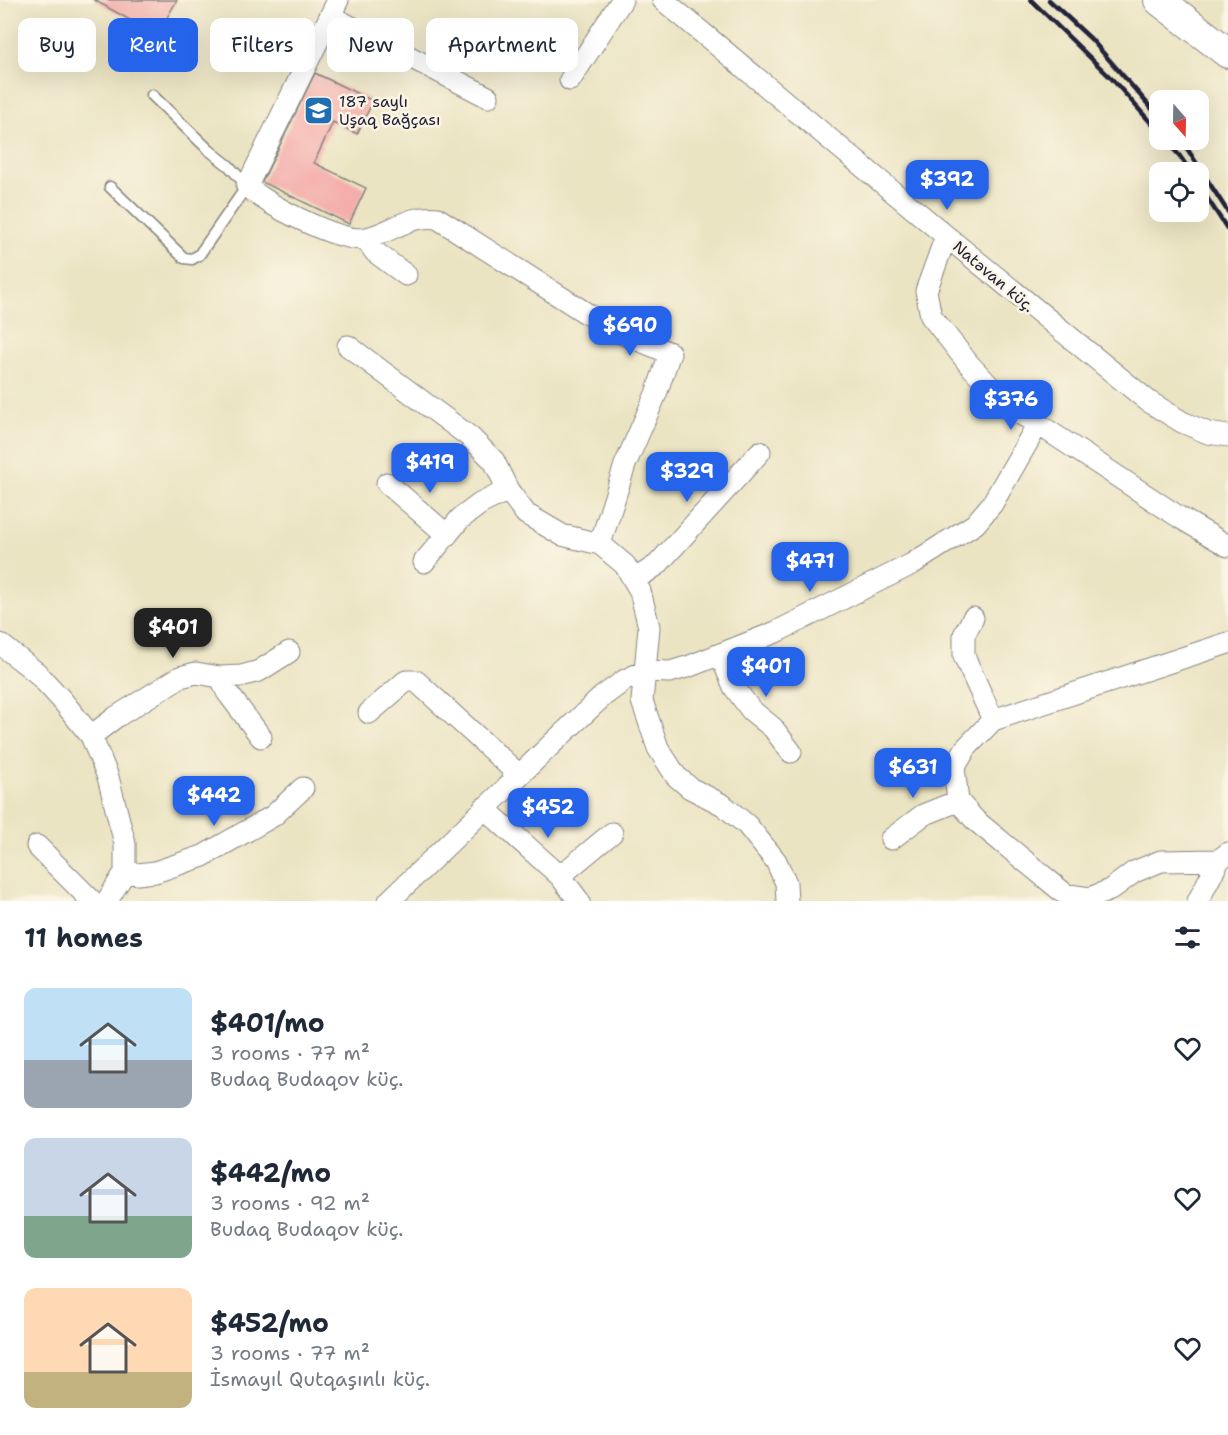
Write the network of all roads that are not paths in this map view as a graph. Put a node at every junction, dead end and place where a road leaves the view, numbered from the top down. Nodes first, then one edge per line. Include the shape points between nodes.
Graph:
1 (622, 0) edge
2 (663, 0) edge
3 (1159, 0) edge
4 (334, 8) edge
5 (1192, 25) junction
6 (1228, 53) edge
7 (1228, 68) edge
8 (570, 80) dead end
9 (152, 95) dead end
10 (488, 97) dead end
11 (246, 186) junction
12 (110, 187) dead end
13 (946, 236) junction
14 (366, 239) junction
15 (406, 275) dead end
16 (348, 346) dead end
17 (1038, 424) junction
18 (1228, 436) edge
19 (760, 452) dead end
20 (387, 483) dead end
21 (508, 490) junction
22 (447, 535) junction
23 (600, 544) junction
24 (1228, 546) edge
25 (424, 562) dead end
26 (634, 580) junction
27 (973, 618) dead end
28 (1228, 642) edge
29 (0, 644) edge
30 (289, 652) dead end
31 (720, 654) junction
32 (645, 671) junction
33 (220, 677) junction
34 (369, 713) dead end
35 (993, 720) junction
36 (91, 736) junction
37 (261, 737) dead end
38 (791, 752) dead end
39 (519, 775) junction
40 (303, 788) dead end
41 (958, 801) junction
42 (484, 808) junction
43 (612, 833) dead end
44 (891, 839) dead end
45 (37, 846) dead end
46 (1223, 856) edge
47 (125, 872) junction
48 (560, 876) junction
49 (92, 901) edge
50 (107, 901) edge
51 (389, 901) edge
52 (579, 901) edge
53 (787, 901) edge
54 (1198, 901) edge

1 - 8 street
2 - 13 street, Natəvan küç.
3 - 5 street
4 - 10 street
4 - 11 street
5 - 6 street
5 - 7 street
9 - 11 lane
11 - 12 lane via 199,255 192,259 184,258
11 - 14 street via 297,218 345,237
13 - 17 street via 926,291 931,316 1010,408
13 - 18 street, Natəvan küç. via 1148,401 1182,422
14 - 15 street via 375,252
14 - 23 street via 418,218 437,218 611,329 670,353 625,465
16 - 21 street via 470,437 494,461
17 - 24 street
17 - 31 street via 992,504 975,524 912,564 776,632
19 - 26 street via 657,565
20 - 22 street
21 - 22 street via 480,504
21 - 23 street via 526,514 562,535
22 - 25 street
23 - 26 street via 625,565
26 - 32 street via 649,627
27 - 35 street via 964,635 964,656
28 - 35 street
29 - 36 street via 37,674
30 - 33 street via 259,671
31 - 32 street via 670,672
31 - 38 street via 734,687
32 - 39 street via 603,696
32 - 53 street via 642,701 658,748 676,776 747,825 776,861 786,884
33 - 36 street via 196,673 180,677
33 - 37 street
34 - 39 street via 406,681 416,681
35 - 41 street via 966,748 954,768
36 - 47 street via 115,801 125,844
39 - 42 street
40 - 47 street via 273,816 202,856 155,872
41 - 44 street via 923,815
41 - 46 street via 975,820 1065,894 1090,898 1161,861
42 - 48 street
42 - 51 street
43 - 48 street
45 - 49 street
46 - 54 street
47 - 50 street
48 - 52 street

